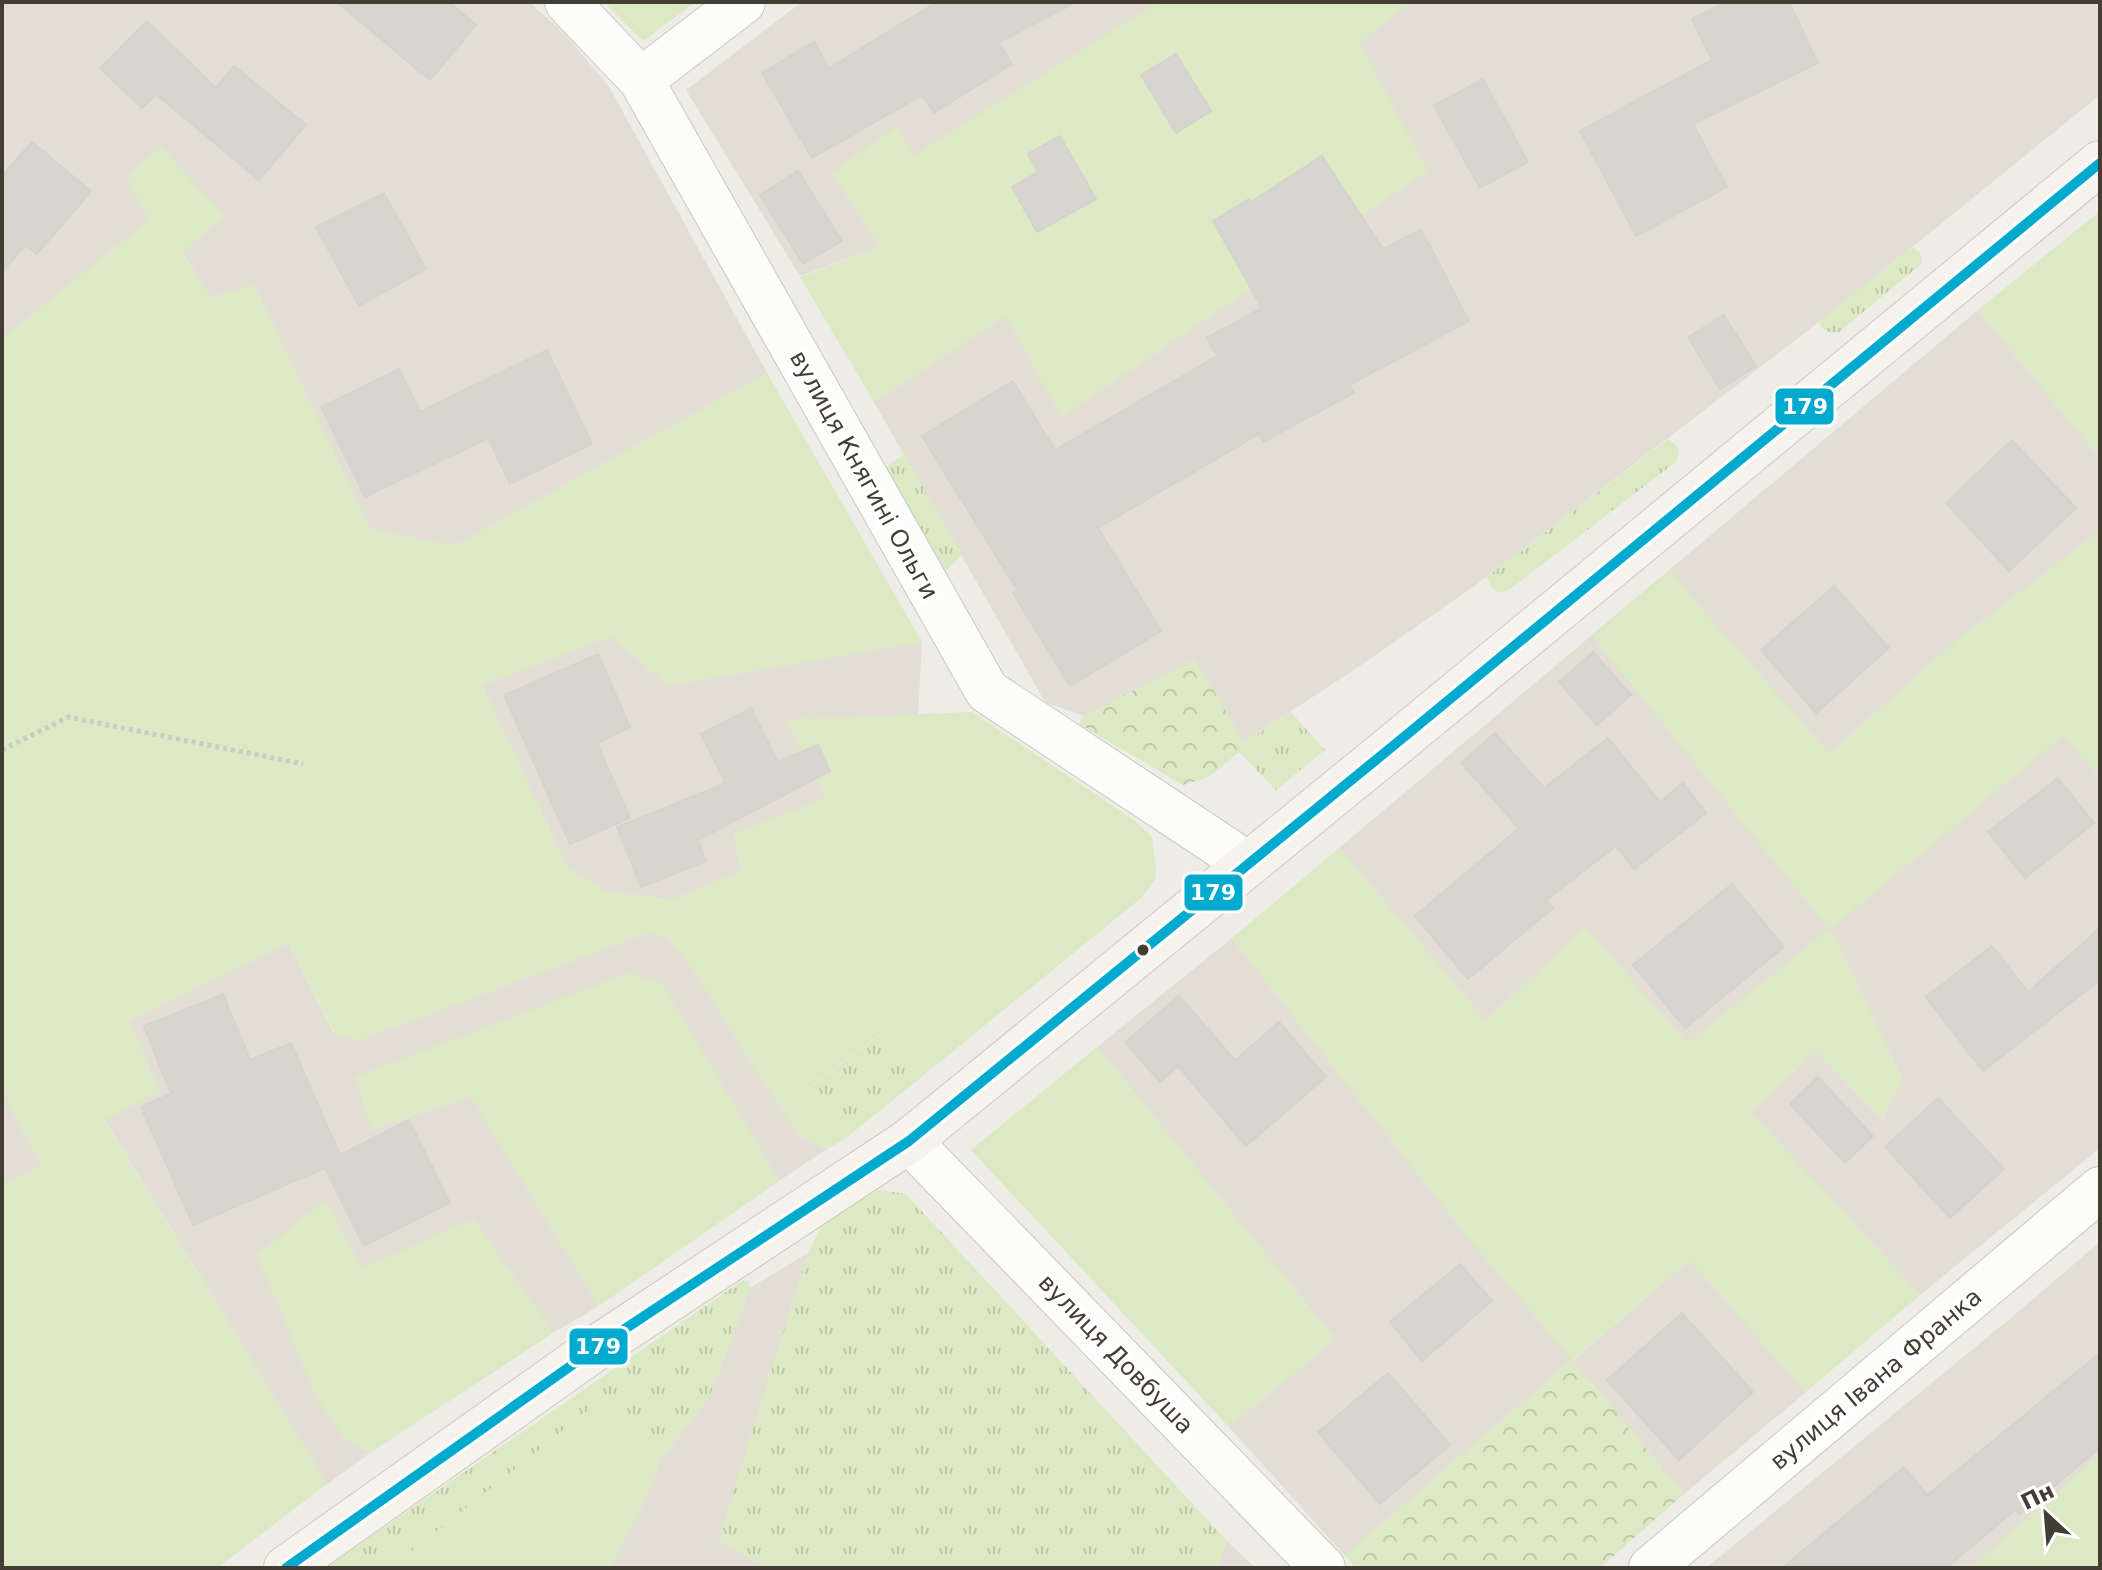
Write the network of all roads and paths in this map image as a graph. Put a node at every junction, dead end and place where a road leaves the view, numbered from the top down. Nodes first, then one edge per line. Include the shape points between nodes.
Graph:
1 (567, 2) edge
2 (743, 2) edge
3 (641, 80) junction
4 (2100, 163) edge
5 (2, 750) edge
6 (303, 764) dead end
7 (1248, 864) junction
8 (909, 1141) junction
9 (2100, 1189) edge
10 (286, 1568) edge
11 (1323, 1568) edge
12 (1651, 1568) edge

1 - 3 street, вулиця Княгині Ольги
2 - 3 street
3 - 7 street, вулиця Княгині Ольги via 987,691
4 - 7 main road
5 - 6 path via 68,717
7 - 8 main road
8 - 10 main road via 596,1348
8 - 11 street, вулиця Довбуша
9 - 12 street, вулиця Івана Франка

